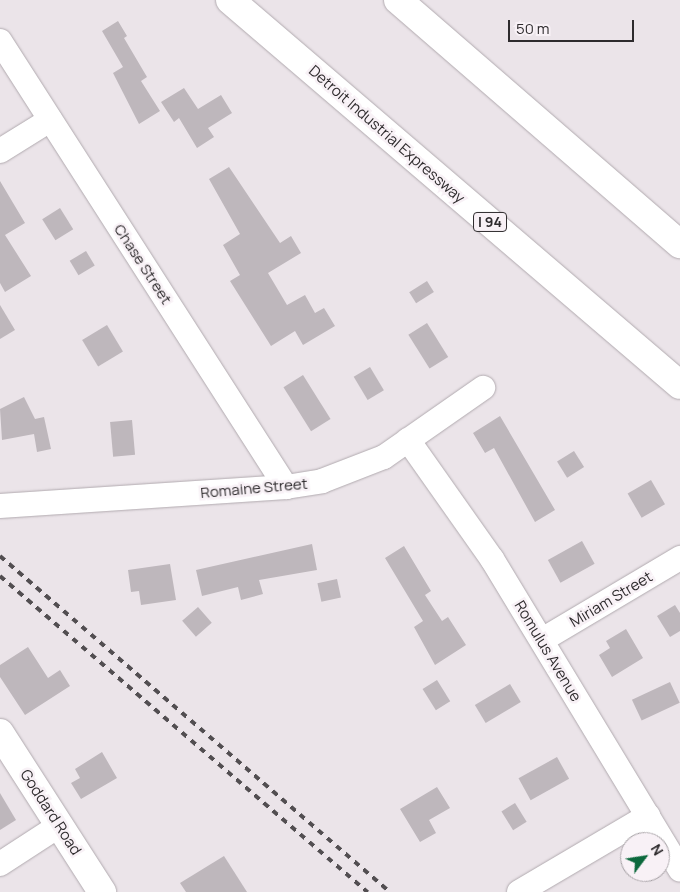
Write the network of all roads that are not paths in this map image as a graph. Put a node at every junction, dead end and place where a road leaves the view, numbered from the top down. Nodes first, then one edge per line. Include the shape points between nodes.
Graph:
1 (230, 0) edge
2 (398, 0) edge
3 (421, 0) edge
4 (0, 41) edge
5 (50, 120) junction
6 (0, 151) edge
7 (680, 243) edge
8 (680, 385) edge
9 (483, 388) dead end
10 (408, 440) junction
11 (286, 488) junction
12 (0, 506) edge
13 (680, 558) edge
14 (542, 640) junction
15 (0, 732) edge
16 (648, 816) junction
17 (60, 825) junction
18 (677, 859) edge
19 (0, 864) edge
20 (102, 892) edge
21 (519, 892) edge

1 - 8 main road, Detroit Industrial Expressway / I 94
2 - 7 main road
3 - 7 main road
4 - 5 street, Chase Street
5 - 6 street
5 - 11 street, Chase Street
9 - 10 street, Romaine Street
10 - 11 street, Romaine Street via 384,457 358,469
10 - 14 street, Romulus Avenue via 466,519
11 - 12 street, Romaine Street
13 - 14 street, Miriam Street
14 - 16 street, Romulus Avenue
15 - 17 main road, Goddard Road
16 - 18 street, Romulus Avenue
16 - 21 street
17 - 19 street
17 - 20 main road, Goddard Road

